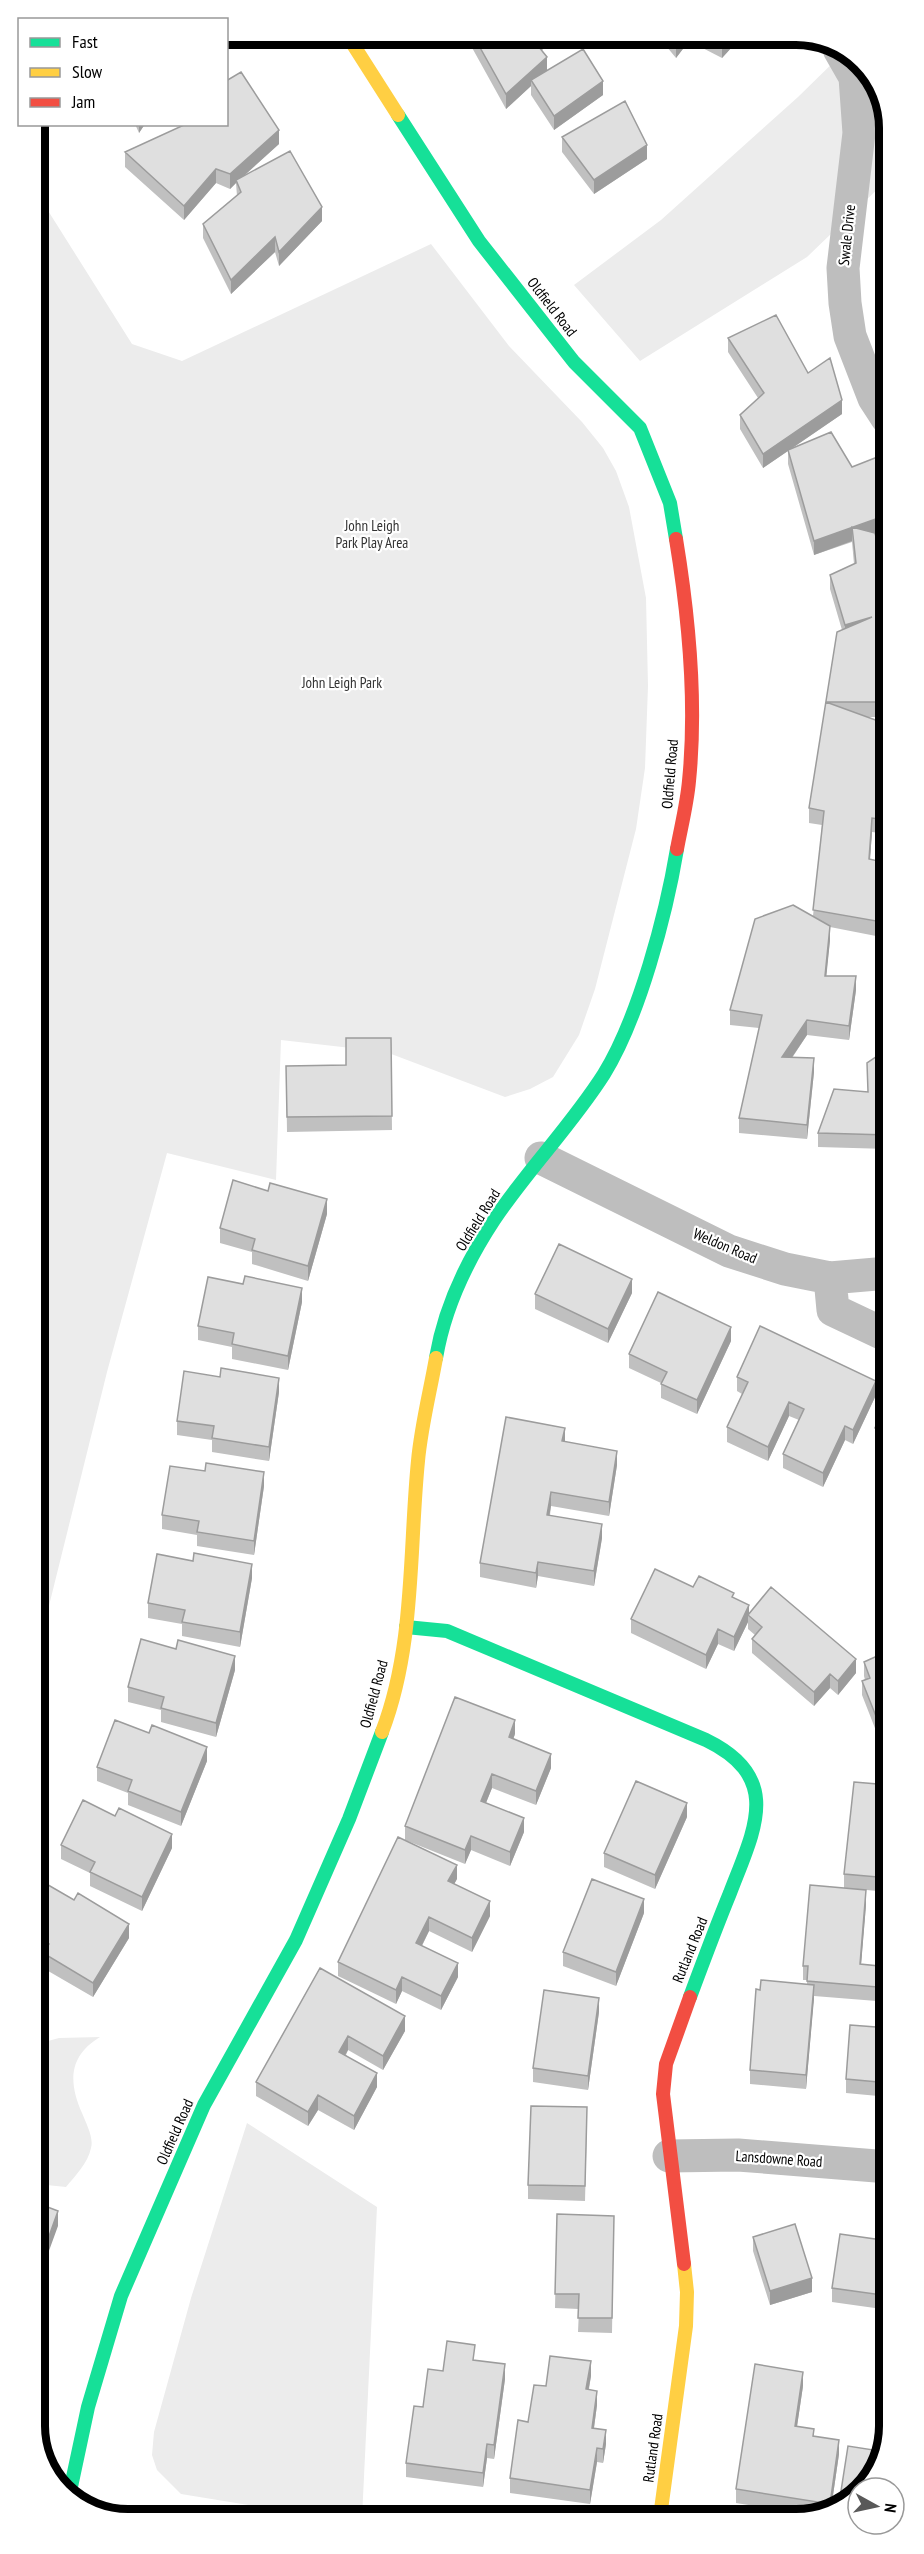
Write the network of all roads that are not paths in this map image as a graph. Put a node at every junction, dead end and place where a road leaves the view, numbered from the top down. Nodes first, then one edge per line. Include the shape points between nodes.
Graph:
1 (354, 45) edge
2 (846, 62) edge
3 (879, 406) edge
4 (541, 1158) junction
5 (879, 1274) edge
6 (830, 1278) junction
7 (879, 1332) edge
8 (406, 1627) junction
9 (669, 2156) junction
10 (879, 2166) edge
11 (71, 2486) edge
12 (661, 2509) edge

1 - 4 street, Oldfield Road via 479,241 574,362 640,428 672,514 686,600 691,704 689,781 676,858 629,1025 605,1072
2 - 3 street, Swale Drive via 855,77 859,133 843,268 844,303 850,336
4 - 6 street, Weldon Road via 729,1251
4 - 8 street, Oldfield Road via 494,1220 462,1277 440,1334 418,1458
5 - 6 street, Weldon Road
6 - 7 street via 833,1310
8 - 9 street, Rutland Road via 447,1631 706,1740 732,1754 753,1782 758,1806 754,1830 666,2064 663,2094
8 - 11 street, Oldfield Road via 399,1675 386,1722 349,1819 296,1940 204,2105 121,2296 88,2407
9 - 10 street, Lansdowne Road via 738,2155
9 - 12 street, Rutland Road via 687,2292 686,2326

